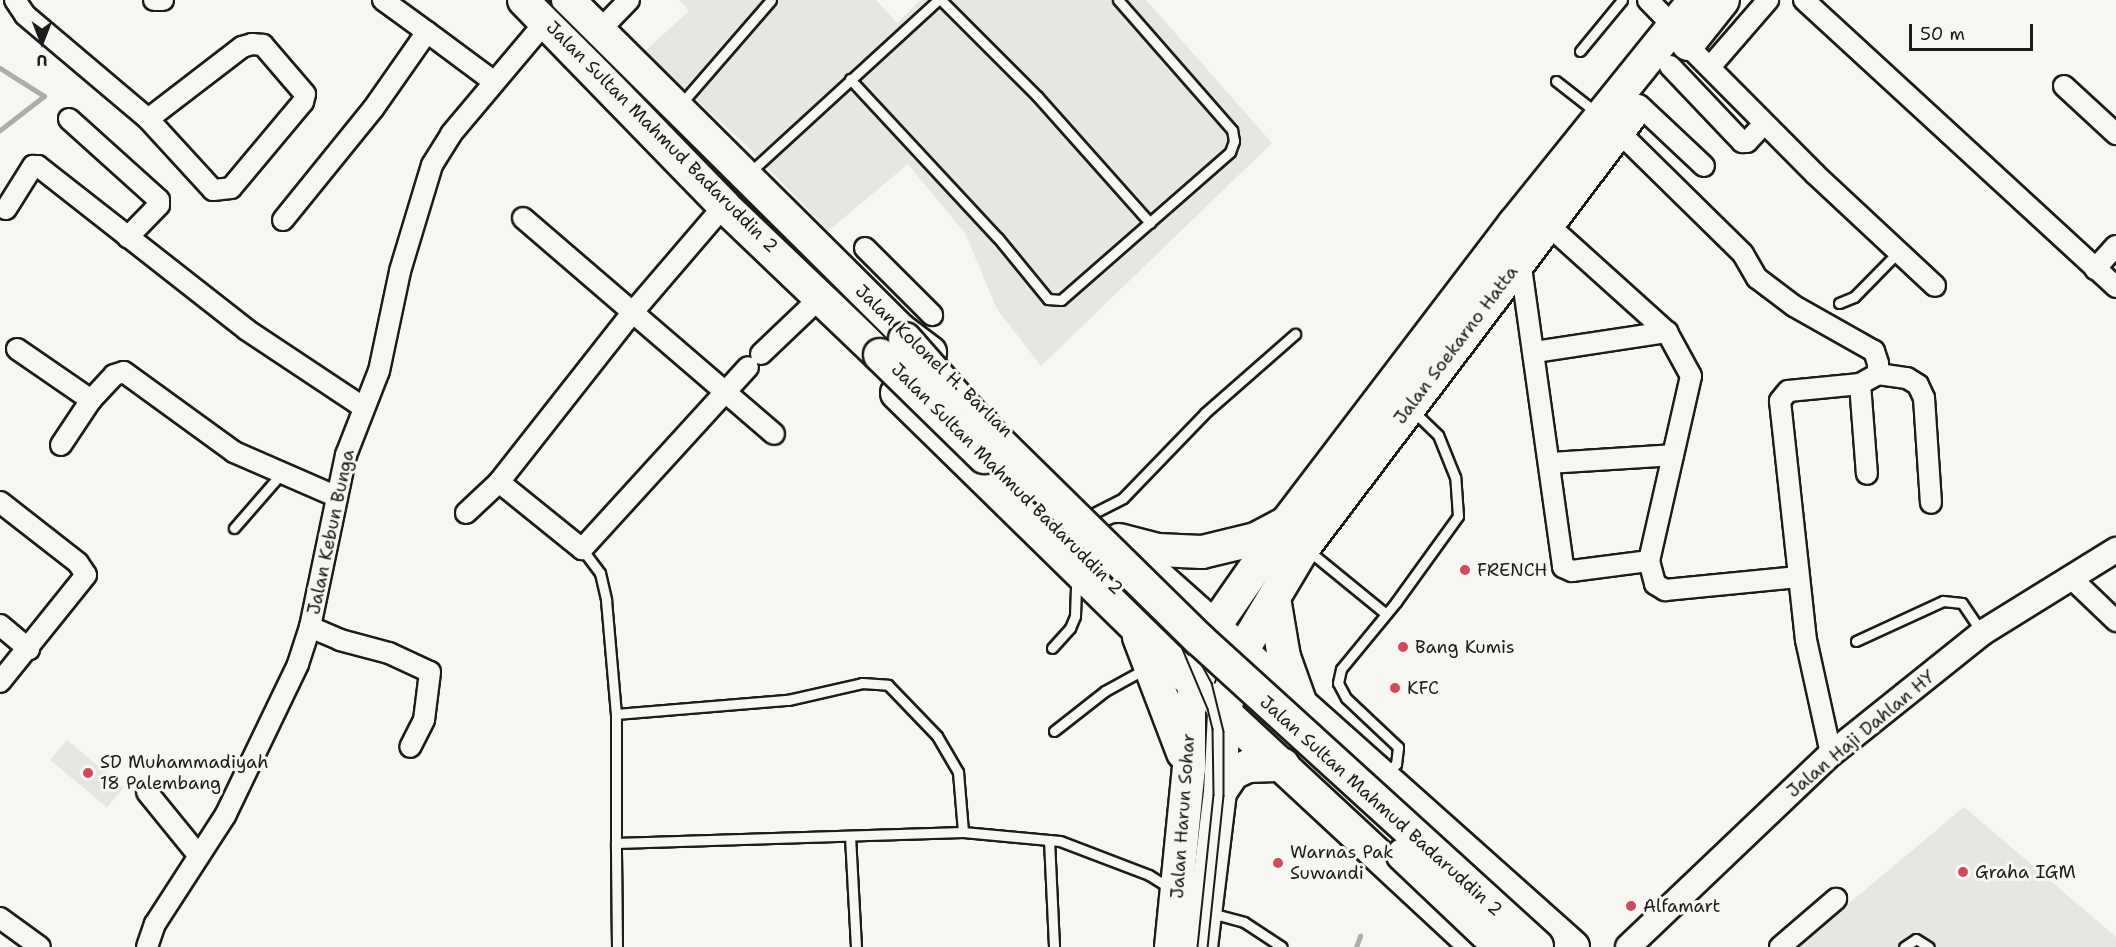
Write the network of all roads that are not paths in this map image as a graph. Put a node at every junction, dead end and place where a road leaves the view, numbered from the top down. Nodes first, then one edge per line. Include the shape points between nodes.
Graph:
1 (15, 0) edge
2 (154, 0) edge
3 (163, 0) edge
4 (383, 0) edge
5 (629, 0) edge
6 (771, 0) edge
7 (939, 0) edge
8 (1118, 0) edge
9 (1622, 0) edge
10 (1648, 0) edge
11 (1695, 0) edge
12 (1723, 0) edge
13 (1768, 0) edge
14 (1804, 0) edge
15 (546, 7) edge
16 (599, 31) junction
17 (427, 32) junction
18 (1677, 46) junction
19 (1580, 51) dead end
20 (1710, 67) junction
21 (850, 79) junction
22 (493, 81) junction
23 (1556, 81) dead end
24 (2064, 87) dead end
25 (1639, 105) junction
26 (678, 107) junction
27 (69, 119) dead end
28 (148, 119) junction
29 (1610, 124) junction
30 (1758, 130) dead end
31 (2116, 134) edge
32 (1704, 166) dead end
33 (747, 176) junction
34 (724, 206) junction
35 (6, 209) dead end
36 (523, 218) dead end
37 (283, 220) dead end
38 (1150, 223) junction
39 (1546, 223) junction
40 (128, 237) junction
41 (2116, 246) edge
42 (865, 248) dead end
43 (1899, 251) junction
44 (1520, 260) junction
45 (2095, 269) junction
46 (1935, 286) dead end
47 (2116, 287) edge
48 (908, 292) junction
49 (822, 296) junction
50 (1839, 303) dead end
51 (633, 312) junction
52 (932, 315) dead end
53 (1667, 332) junction
54 (1295, 334) dead end
55 (888, 336) junction
56 (17, 349) dead end
57 (1535, 352) junction
58 (1878, 374) junction
59 (1860, 384) junction
60 (725, 391) junction
61 (91, 400) junction
62 (363, 407) junction
63 (1409, 407) junction
64 (774, 434) dead end
65 (61, 445) dead end
66 (1673, 455) junction
67 (1550, 463) junction
68 (281, 474) junction
69 (1867, 474) dead end
70 (499, 482) junction
71 (335, 496) junction
72 (0, 502) edge
73 (1931, 502) dead end
74 (466, 513) dead end
75 (1090, 515) junction
76 (234, 528) dead end
77 (1296, 535) junction
78 (1115, 539) junction
79 (582, 549) junction
80 (2116, 550) edge
81 (1649, 561) junction
82 (1076, 571) junction
83 (1798, 577) junction
84 (2070, 577) junction
85 (1175, 592) junction
86 (1274, 598) junction
87 (1386, 614) junction
88 (2116, 621) edge
89 (0, 625) edge
90 (310, 627) junction
91 (1214, 627) junction
92 (1137, 632) junction
93 (1982, 633) junction
94 (1856, 641) dead end
95 (1052, 648) dead end
96 (29, 649) junction
97 (1242, 651) junction
98 (1150, 667) junction
99 (0, 682) edge
100 (1204, 682) junction
101 (1300, 702) junction
102 (1224, 712) junction
103 (616, 714) junction
104 (1054, 731) dead end
105 (1337, 737) junction
106 (410, 747) dead end
107 (1831, 754) junction
108 (1189, 768) junction
109 (1293, 773) junction
110 (1381, 777) junction
111 (147, 792) dead end
112 (1220, 792) junction
113 (963, 832) junction
114 (850, 836) junction
115 (1049, 840) junction
116 (616, 843) junction
117 (199, 856) junction
118 (1178, 892) junction
119 (1836, 899) dead end
120 (1206, 912) junction
121 (0, 918) edge
122 (40, 947) edge
123 (147, 947) edge
124 (617, 947) edge
125 (856, 947) edge
126 (1054, 947) edge
127 (1171, 947) edge
128 (1201, 947) edge
129 (1282, 947) edge
130 (1477, 947) edge
131 (1500, 947) edge
132 (1537, 947) edge
133 (1573, 947) edge
134 (1628, 947) edge
135 (1780, 947) edge
136 (1904, 947) edge
137 (1929, 947) edge

1 - 28 street via 25,15
2 - 3 street
4 - 17 street
5 - 16 street
6 - 26 lane
7 - 21 lane
7 - 38 lane via 1036,96
8 - 38 lane via 1232,130 1234,141 1230,152
9 - 19 lane
10 - 18 street
11 - 18 highway, Jalan Soekarno Hatta
12 - 18 highway, Jalan Soekarno Hatta
13 - 20 street
14 - 45 street
15 - 16 highway, Jalan Kolonel H. Barlian
15 - 22 street, Jalan Kebun Bunga
15 - 34 highway, Jalan Sultan Mahmud Badaruddin 2
16 - 26 highway, Jalan Kolonel H. Barlian
17 - 22 street
17 - 37 street via 373,109
18 - 20 street
18 - 25 highway, Jalan Soekarno Hatta
18 - 29 highway, Jalan Soekarno Hatta
18 - 30 street via 1742,142
20 - 43 street via 1815,174
21 - 33 lane
21 - 38 lane via 998,238 1048,299 1061,300
22 - 62 street, Jalan Kebun Bunga via 432,165 403,260 379,371
23 - 29 lane
24 - 31 street
25 - 29 highway, Jalan Soekarno Hatta
25 - 32 street
26 - 33 highway, Jalan Kolonel H. Barlian
27 - 40 street via 159,200 159,205
28 - 28 street via 213,190 225,191 282,128 305,94 263,45 252,44 242,47
29 - 39 highway, Jalan Soekarno Hatta
29 - 58 street via 1743,254 1757,279 1835,331 1874,351
29 - 77 highway, Jalan Soekarno Hatta via 1514,224
33 - 55 highway, Jalan Kolonel H. Barlian
34 - 49 highway, Jalan Sultan Mahmud Badaruddin 2
34 - 51 street
35 - 40 street via 33,166 38,166
36 - 51 street
39 - 44 highway, Jalan Soekarno Hatta
39 - 53 street
40 - 62 street via 247,330
41 - 45 street
42 - 48 street
43 - 46 street
43 - 50 lane via 1854,297
44 - 57 street
44 - 63 highway, Jalan Soekarno Hatta
45 - 47 street
48 - 52 street
48 - 55 street
49 - 55 highway, Jalan Sultan Mahmud Badaruddin 2
49 - 60 street
51 - 60 street
51 - 70 street
53 - 57 street
53 - 66 street via 1691,376 1691,391
54 - 75 lane via 1205,413 1123,498
55 - 75 highway, Jalan Kolonel H. Barlian via 935,356
55 - 82 highway, Jalan Kolonel H. Barlian via 880,372 897,394
55 - 131 highway, Jalan Sultan Mahmud Badaruddin 2, bridge via 1198,668 1294,750
55 - 132 highway, Jalan Sultan Mahmud Badaruddin 2, bridge via 1190,631
56 - 61 street
57 - 67 street
58 - 59 street
58 - 73 street via 1907,378 1918,384 1924,399
59 - 69 street
59 - 83 street via 1788,391 1780,402
60 - 64 street
60 - 79 street
61 - 65 street
61 - 68 street via 114,375 124,372 234,452
62 - 71 street, Jalan Kebun Bunga
63 - 77 highway, Jalan Soekarno Hatta
63 - 87 lane via 1437,435 1455,477 1459,508 1458,516
66 - 67 street
66 - 81 street
67 - 81 street via 1563,567 1572,571
68 - 71 street
68 - 76 lane
70 - 74 street
70 - 79 street
71 - 90 street, Jalan Kebun Bunga
72 - 96 street via 85,569 84,581
75 - 78 highway, Jalan Kolonel H. Barlian
77 - 78 highway via 1256,539 1202,552 1158,550
77 - 86 highway, Jalan Soekarno Hatta
77 - 87 lane
77 - 91 highway, Jalan Soekarno Hatta
78 - 85 highway, Jalan Kolonel H. Barlian
79 - 103 lane via 600,573 606,600
80 - 84 street, Jalan Haji Dahlan HY
81 - 83 street via 1655,584 1665,590
82 - 92 highway, Jalan Kolonel H. Barlian
82 - 95 lane via 1075,616
83 - 107 street via 1812,669
84 - 88 street
84 - 93 street, Jalan Haji Dahlan HY
85 - 91 highway, Jalan Kolonel H. Barlian
85 - 92 highway via 1175,604 1164,625 1155,631
86 - 97 highway, Jalan Soekarno Hatta
86 - 101 highway via 1284,657
87 - 110 lane via 1341,669 1338,683 1346,698 1398,747 1396,764
89 - 96 street
90 - 106 street via 389,653 429,672 424,720
90 - 117 street, Jalan Kebun Bunga via 298,664 253,760 225,816
91 - 97 highway, Jalan Kolonel H. Barlian
91 - 100 highway, Jalan Soekarno Hatta
92 - 98 highway
92 - 100 highway, Jalan Kolonel H. Barlian
93 - 94 lane via 1962,603 1943,601
93 - 107 street, Jalan Haji Dahlan HY
96 - 99 street
97 - 100 highway via 1226,671
97 - 101 highway, Jalan Kolonel H. Barlian
97 - 102 highway, Jalan Soekarno Hatta
98 - 104 lane via 1105,691
98 - 108 highway
100 - 102 highway
100 - 108 highway, Jalan Harun Sohar via 1189,710
101 - 105 highway, Jalan Kolonel H. Barlian
102 - 109 highway
102 - 112 highway, Jalan Harun Sohar
103 - 113 lane via 798,699 862,683 888,685 937,736 958,772
103 - 116 lane
105 - 109 highway via 1317,746
105 - 110 highway, Jalan Kolonel H. Barlian
107 - 134 street, Jalan Haji Dahlan HY
108 - 118 highway, Jalan Harun Sohar
109 - 112 highway via 1248,766 1233,773
109 - 130 highway
110 - 133 highway, Jalan Kolonel H. Barlian
111 - 117 street
112 - 120 highway, Jalan Harun Sohar
113 - 114 lane
113 - 115 lane
114 - 116 lane
114 - 125 lane
115 - 118 lane via 1149,875
115 - 126 lane
116 - 124 lane
117 - 123 street, Jalan Kebun Bunga via 155,924
118 - 127 highway, Jalan Harun Sohar
119 - 135 street
120 - 128 highway, Jalan Harun Sohar
120 - 129 lane via 1244,922
121 - 122 street
136 - 137 lane via 1916,939

